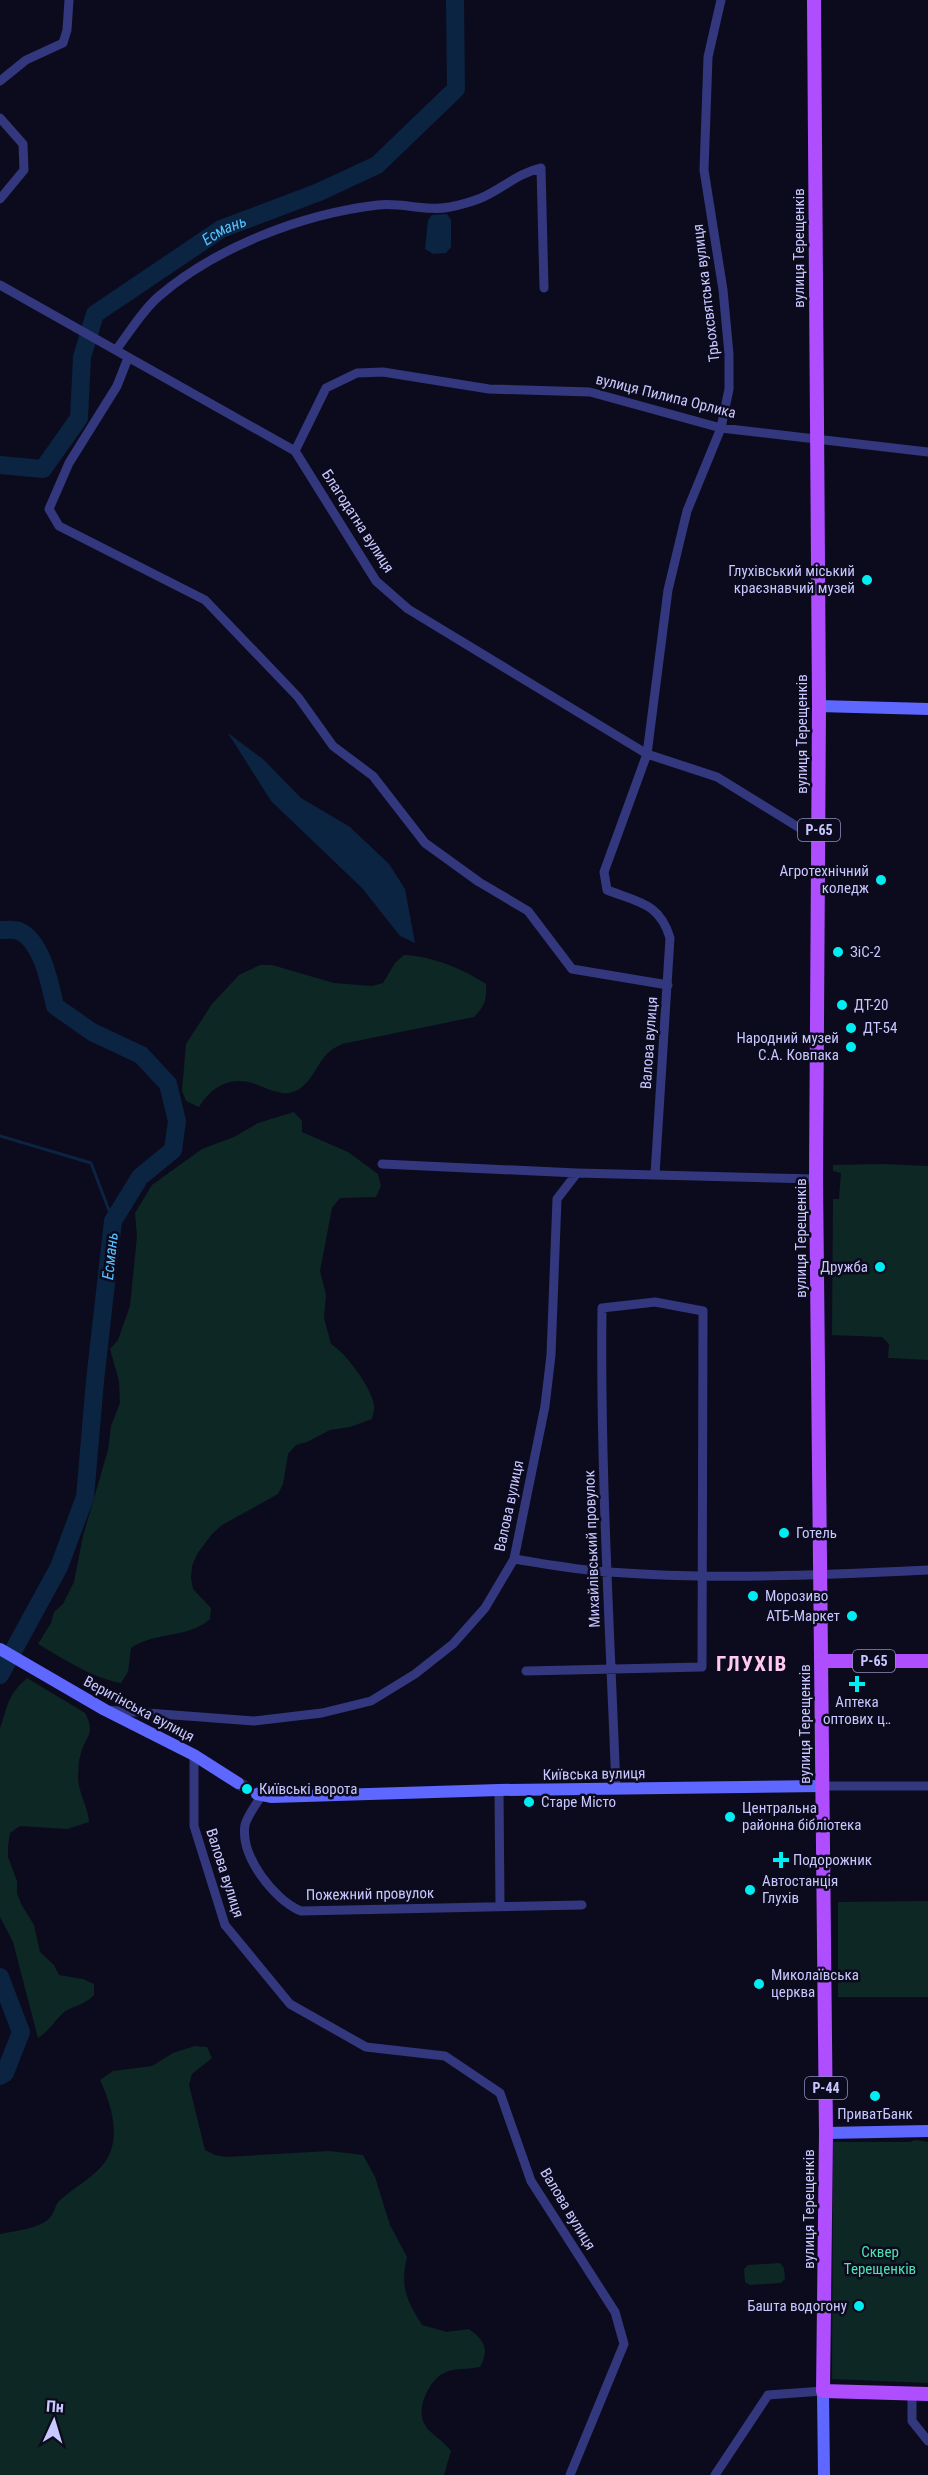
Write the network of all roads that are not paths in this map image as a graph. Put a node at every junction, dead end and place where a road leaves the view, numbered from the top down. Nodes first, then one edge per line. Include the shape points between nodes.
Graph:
1 (69, 0) edge
2 (721, 0) edge
3 (814, 0) edge
4 (0, 81) edge
5 (0, 118) edge
6 (0, 199) edge
7 (0, 285) edge
8 (544, 288) dead end
9 (116, 350) junction
10 (128, 358) junction
11 (721, 428) junction
12 (816, 440) junction
13 (295, 452) junction
14 (928, 452) edge
15 (819, 706) junction
16 (928, 709) edge
17 (647, 754) junction
18 (819, 840) junction
19 (668, 985) junction
20 (382, 1164) dead end
21 (577, 1173) junction
22 (655, 1174) junction
23 (816, 1179) junction
24 (514, 1559) junction
25 (928, 1570) edge
26 (608, 1572) junction
27 (704, 1575) junction
28 (820, 1575) junction
29 (0, 1649) edge
30 (821, 1661) junction
31 (928, 1661) edge
32 (526, 1671) dead end
33 (612, 1671) junction
34 (105, 1710) junction
35 (194, 1755) junction
36 (238, 1783) tunnel mouth
37 (822, 1786) junction
38 (928, 1786) edge
39 (616, 1789) junction
40 (498, 1790) junction
41 (259, 1795) joint
42 (582, 1905) dead end
43 (500, 1906) junction
44 (928, 2130) edge
45 (826, 2133) junction
46 (823, 2391) junction
47 (912, 2394) junction
48 (928, 2394) edge
49 (928, 2441) edge
50 (570, 2475) edge
51 (715, 2475) edge
52 (824, 2475) edge

1 - 4 street via 63,43 26,60
2 - 11 street, Трьохсвятська вулиця via 708,57 704,170 729,354 729,389
3 - 12 main road, вулиця Терещенків / Р-65
5 - 6 street via 23,144 24,170
7 - 9 street, Благодатна вулиця
8 - 9 street via 541,168 527,171 482,198 449,207 381,205 324,213 209,260 157,298
9 - 10 street, Благодатна вулиця
10 - 13 street, Благодатна вулиця
10 - 19 street via 117,386 69,463 49,509 59,526 205,600 298,697 333,746 373,776 425,843 528,911 572,969
11 - 12 street, вулиця Пилипа Орлика
11 - 13 street, вулиця Пилипа Орлика via 590,392 489,389 383,372 357,373 326,388
11 - 17 street, Трьохсвятська вулиця via 687,511 668,590
12 - 14 street, вулиця Пилипа Орлика
12 - 15 main road, вулиця Терещенків / Р-65
13 - 17 street, Благодатна вулиця via 376,581 408,609
15 - 16 street
15 - 18 main road, вулиця Терещенків / Р-65
17 - 18 street, Благодатна вулиця via 717,777
17 - 19 street via 604,872 607,890 651,907 665,921 670,938
18 - 23 main road, вулиця Терещенків / Р-65
19 - 22 street, Валова вулиця
20 - 21 street
21 - 22 street
21 - 24 street, Валова вулиця via 557,1199 550,1365
22 - 23 street
23 - 28 main road, вулиця Терещенків / Р-65
24 - 26 street
24 - 34 street, Валова вулиця via 485,1608 453,1644 371,1701 322,1713 254,1721
25 - 28 street
26 - 27 street
26 - 27 street, Михайлівський провулок via 602,1308 656,1302 703,1311
26 - 33 street, Михайлівський провулок
27 - 28 street
27 - 33 street via 702,1667
28 - 30 main road, вулиця Терещенків / Р-65
29 - 34 street, Веригінська вулиця
30 - 31 main road, Р-65
30 - 37 main road, вулиця Терещенків / Р-44
32 - 33 street
33 - 39 street, Михайлівський провулок
34 - 35 street, Веригінська вулиця
35 - 36 street, Веригінська вулиця
35 - 50 street, Валова вулиця via 194,1826 225,1925 290,2004 366,2047 445,2056 500,2093 531,2181 615,2312 624,2344
37 - 38 street, Київська вулиця
37 - 39 street, Київська вулиця
37 - 45 main road, вулиця Терещенків / Р-44
39 - 40 street, Київська вулиця
40 - 41 street, Київська вулиця
40 - 43 street
41 - 43 street, Пожежний провулок via 245,1823 244,1839 251,1863 288,1906 317,1912
42 - 43 street, Пожежний провулок
44 - 45 street
45 - 46 main road, вулиця Терещенків / Р-44
46 - 47 main road
46 - 51 street via 768,2395
46 - 52 street, вулиця Терещенків
47 - 48 main road
47 - 49 street via 912,2421

